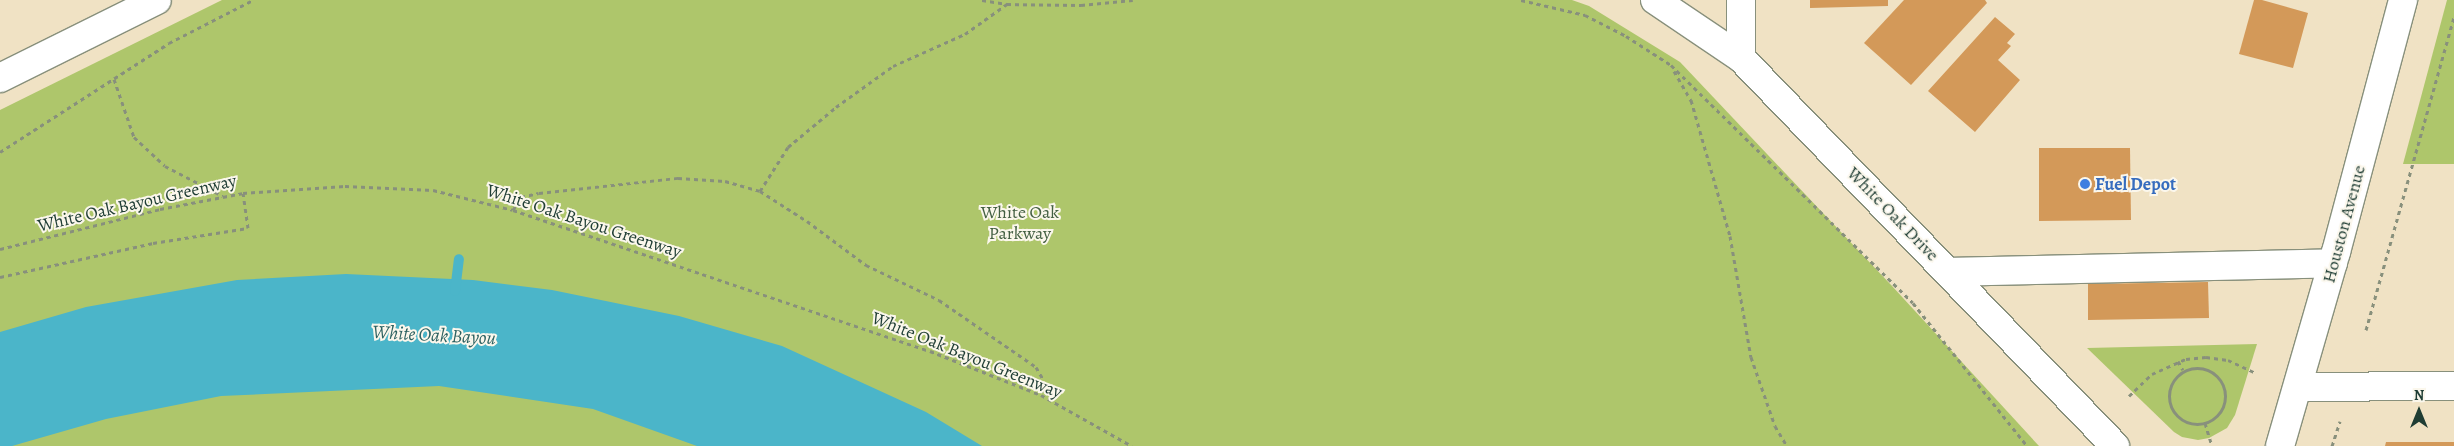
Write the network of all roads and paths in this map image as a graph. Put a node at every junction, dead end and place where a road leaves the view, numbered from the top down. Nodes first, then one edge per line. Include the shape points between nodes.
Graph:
1 (157, 0) edge
2 (253, 0) edge
3 (982, 0) edge
4 (1133, 0) edge
5 (1521, 0) edge
6 (1655, 0) edge
7 (1741, 0) edge
8 (2403, 0) edge
9 (1007, 4) junction
10 (2454, 17) edge
11 (1741, 58) junction
12 (1671, 65) junction
13 (0, 78) edge
14 (114, 79) junction
15 (0, 152) edge
16 (760, 191) junction
17 (242, 193) junction
18 (223, 197) junction
19 (513, 210) junction
20 (0, 249) edge
21 (2334, 263) junction
22 (1948, 272) junction
23 (0, 277) edge
24 (2366, 330) dead end
25 (2194, 358) junction
26 (2178, 361) junction
27 (2195, 367) junction
28 (2183, 370) junction
29 (2254, 372) dead end
30 (2454, 386) edge
31 (2298, 387) junction
32 (1041, 395) junction
33 (2129, 396) dead end
34 (2340, 421) dead end
35 (2205, 423) junction
36 (2211, 443) dead end
37 (1132, 446) edge
38 (1787, 446) edge
39 (2027, 446) edge
40 (2115, 446) edge
41 (2280, 446) edge
42 (2332, 446) edge

1 - 13 main road
2 - 14 path via 169,43
3 - 9 path
4 - 9 path via 1081,5
5 - 12 path via 1585,15
6 - 11 main road, White Oak Drive
7 - 11 main road
8 - 21 main road, Houston Avenue
9 - 16 path via 965,34 893,66 836,107 788,147
10 - 24 path
11 - 22 main road, White Oak Drive
12 - 38 path via 1691,100 1730,236 1751,357 1775,426
12 - 39 path via 1913,303
14 - 15 path
14 - 18 path via 134,137 165,166
16 - 19 path via 725,181 678,178 539,193 521,197
16 - 32 path via 807,221 866,266 939,300 1036,367 1044,380
17 - 18 path, White Oak Bayou Greenway
17 - 19 path, White Oak Bayou Greenway via 345,186 433,190
17 - 23 path via 248,228 154,243
18 - 20 path, White Oak Bayou Greenway via 160,209
19 - 32 path, White Oak Bayou Greenway via 922,348
21 - 22 main road
21 - 31 main road, Houston Avenue
22 - 40 main road, White Oak Drive
25 - 26 path
25 - 27 path
25 - 29 path via 2228,360
26 - 28 path
26 - 33 path via 2152,374
27 - 28 path
27 - 35 path via 2213,372 2225,387 2224,406 2219,414
28 - 35 path via 2168,392 2172,410 2185,422 2194,425
30 - 31 main road
31 - 41 main road, Houston Avenue
32 - 37 path, White Oak Bayou Greenway
34 - 42 path
35 - 36 path

